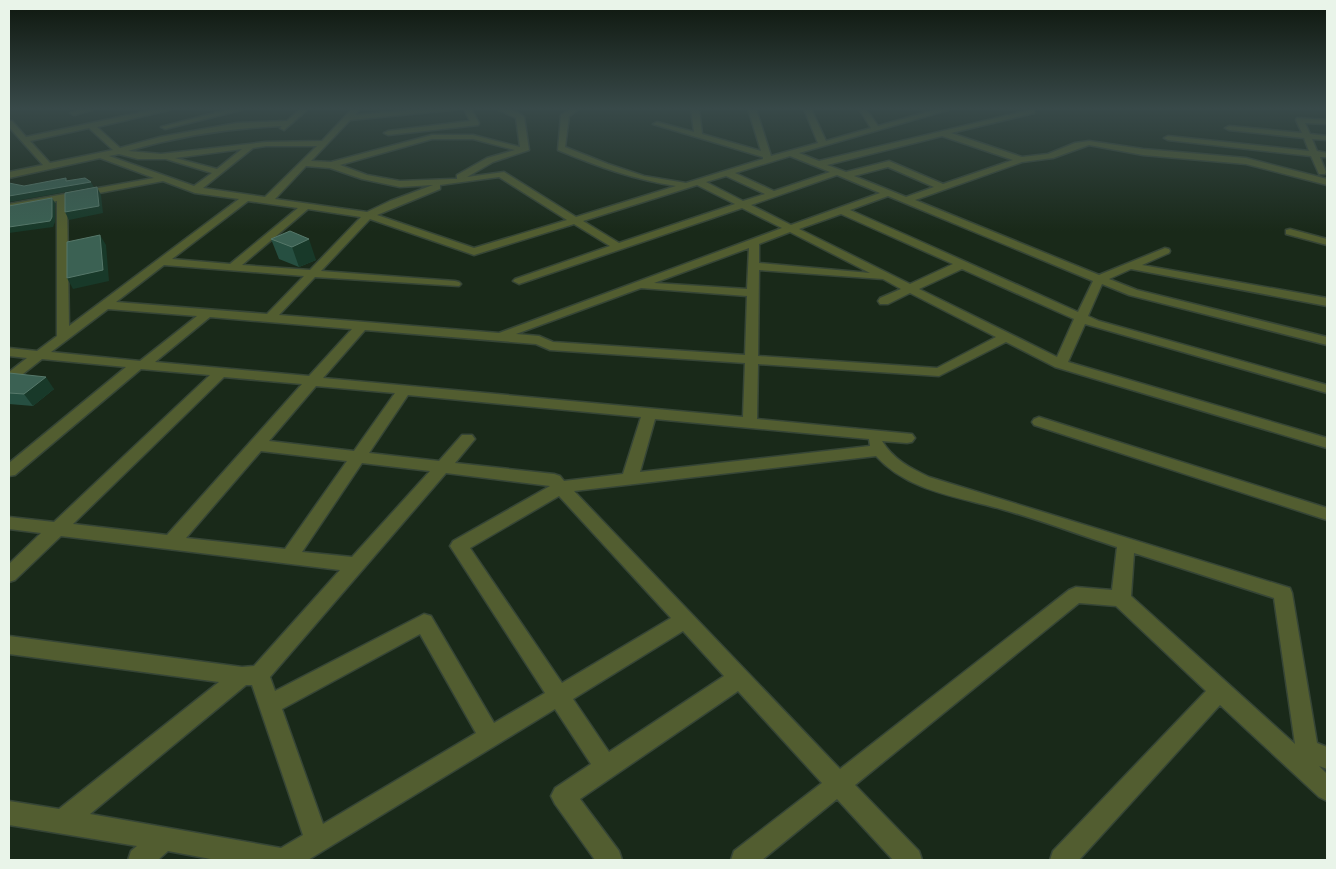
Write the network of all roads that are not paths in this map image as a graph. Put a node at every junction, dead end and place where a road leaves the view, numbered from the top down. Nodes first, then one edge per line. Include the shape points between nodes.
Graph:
1 (32, 150) edge
2 (125, 150) edge
3 (190, 150) edge
4 (235, 150) edge
5 (317, 150) edge
6 (382, 150) edge
7 (525, 150) edge
8 (565, 150) edge
9 (741, 150) edge
10 (764, 150) edge
11 (803, 150) edge
12 (876, 150) edge
13 (990, 150) edge
14 (1065, 150) edge
15 (1128, 150) edge
16 (1280, 150) edge
17 (1313, 150) edge
18 (120, 151) junction
19 (791, 153) junction
20 (1314, 153) junction
21 (1327, 155) edge
22 (100, 156) junction
23 (161, 157) junction
24 (767, 158) junction
25 (1021, 160) junction
26 (304, 163) junction
27 (9, 164) edge
28 (819, 164) junction
29 (331, 165) junction
30 (48, 167) junction
31 (1275, 169) junction
32 (219, 172) junction
33 (1325, 172) edge
34 (727, 173) junction
35 (842, 174) junction
36 (9, 175) edge
37 (163, 179) junction
38 (452, 182) junction
39 (1327, 182) edge
40 (693, 184) junction
41 (942, 187) junction
42 (195, 190) junction
43 (888, 193) junction
44 (773, 194) junction
45 (62, 197) junction
46 (245, 199) junction
47 (268, 200) junction
48 (906, 200) junction
49 (744, 204) junction
50 (306, 206) junction
51 (9, 207) edge
52 (842, 210) junction
53 (368, 215) junction
54 (575, 220) junction
55 (791, 228) junction
56 (1290, 232) dead end
57 (754, 242) junction
58 (1327, 242) edge
59 (618, 247) junction
60 (1165, 251) dead end
61 (163, 262) junction
62 (962, 264) junction
63 (754, 266) junction
64 (1130, 266) junction
65 (232, 267) junction
66 (313, 273) junction
67 (888, 278) junction
68 (1099, 279) junction
69 (519, 281) dead end
70 (455, 284) dead end
71 (638, 285) junction
72 (910, 289) junction
73 (753, 293) junction
74 (884, 301) dead end
75 (1327, 302) edge
76 (106, 305) junction
77 (208, 313) junction
78 (270, 318) junction
79 (1082, 318) junction
80 (362, 325) junction
81 (500, 336) junction
82 (1005, 337) junction
83 (63, 338) junction
84 (1327, 341) edge
85 (9, 352) edge
86 (40, 356) junction
87 (751, 360) junction
88 (1060, 364) junction
89 (140, 365) junction
90 (220, 373) junction
91 (9, 378) edge
92 (312, 382) junction
93 (1327, 389) edge
94 (404, 390) junction
95 (649, 414) junction
96 (1039, 422) dead end
97 (750, 423) junction
98 (873, 435) junction
99 (907, 438) dead end
100 (467, 439) dead end
101 (1327, 443) edge
102 (256, 445) junction
103 (878, 450) junction
104 (358, 457) junction
105 (442, 467) junction
106 (9, 470) edge
107 (630, 479) junction
108 (561, 487) junction
109 (1327, 514) edge
110 (9, 523) edge
111 (57, 529) junction
112 (171, 543) junction
113 (1126, 544) junction
114 (289, 557) junction
115 (355, 565) junction
116 (9, 575) edge
117 (1121, 599) junction
118 (685, 620) junction
119 (9, 645) edge
120 (250, 675) junction
121 (739, 678) junction
122 (1220, 690) junction
123 (559, 696) junction
124 (269, 705) junction
125 (490, 737) junction
126 (1300, 754) junction
127 (1327, 758) edge
128 (606, 767) junction
129 (839, 784) junction
130 (1327, 789) edge
131 (9, 813) edge
132 (63, 821) junction
133 (164, 838) junction
134 (317, 841) junction
135 (140, 860) edge
136 (280, 860) edge
137 (285, 860) edge
138 (610, 860) edge
139 (743, 860) edge
140 (910, 860) edge
141 (1062, 860) edge

1 - 30 street
2 - 18 street
3 - 23 street
4 - 32 street
5 - 26 street
6 - 29 street
7 - 38 street via 490,160
8 - 40 street via 643,178
9 - 24 street
10 - 24 street
11 - 19 street
12 - 28 street
13 - 25 street
14 - 25 street via 1050,156
15 - 31 street via 1246,161
16 - 20 street
17 - 20 street
18 - 22 street
18 - 23 street
19 - 24 street
19 - 28 street
20 - 21 street
20 - 33 street
22 - 30 street
22 - 37 street
23 - 32 street
24 - 34 street
25 - 41 street
26 - 29 street
26 - 47 street
27 - 30 street
28 - 35 street
29 - 38 street via 400,184
30 - 36 street
31 - 33 street via 1311,174
31 - 39 street
32 - 42 street
34 - 40 street
34 - 44 street
35 - 41 street via 889,164
35 - 43 street
35 - 44 street
37 - 42 street
37 - 45 street
38 - 53 street
38 - 54 street via 501,174
40 - 49 street
40 - 54 street
41 - 48 street
42 - 46 street
43 - 48 street
43 - 52 street
44 - 49 street
45 - 51 street
45 - 83 street
46 - 47 street
46 - 61 street
47 - 50 street
48 - 68 street
49 - 55 street
49 - 59 street
50 - 53 street
50 - 65 street
52 - 55 street
52 - 62 street
53 - 54 street via 474,252
53 - 66 street
54 - 59 street
55 - 57 street
55 - 67 street
56 - 58 street
57 - 63 street
57 - 71 street
59 - 69 street
60 - 64 street
61 - 65 street
61 - 76 street
62 - 72 street
62 - 79 street
63 - 67 street
63 - 73 street
64 - 68 street
64 - 75 street
65 - 66 street
66 - 70 street
66 - 78 street
67 - 72 street
68 - 79 street
68 - 84 street via 1133,293
71 - 73 street
71 - 81 street
72 - 74 street
72 - 82 street
73 - 87 street
76 - 77 street
76 - 83 street
77 - 78 street
77 - 89 street
78 - 80 street
79 - 88 street
79 - 93 street
80 - 81 street
80 - 92 street
81 - 87 street via 539,340 550,346
82 - 87 street via 940,372
82 - 88 street
83 - 86 street
85 - 86 street
86 - 89 street
86 - 91 street
87 - 97 street
88 - 101 street
89 - 90 street
89 - 106 street
90 - 92 street
90 - 111 street
92 - 94 street
92 - 102 street
94 - 95 street
94 - 104 street
95 - 97 street
95 - 107 street
96 - 109 street
97 - 98 street
98 - 99 street
98 - 103 street
100 - 105 street
102 - 104 street
102 - 112 street
103 - 107 street
103 - 113 street via 892,463 945,491 986,499
104 - 105 street
104 - 114 street
105 - 108 street via 554,480
105 - 115 street
107 - 108 street
108 - 118 street
108 - 123 street via 459,546
110 - 111 street
111 - 112 street
111 - 116 street
112 - 114 street
113 - 117 street
113 - 126 street via 1283,593
114 - 115 street
115 - 120 street
117 - 122 street
117 - 129 street via 1076,595
118 - 121 street
118 - 123 street
119 - 120 street
120 - 124 street
120 - 132 street
121 - 128 street
121 - 129 street
122 - 126 street
122 - 141 street
123 - 125 street
123 - 128 street
124 - 125 street via 424,622
124 - 134 street
125 - 134 street
126 - 127 street
126 - 130 street
128 - 138 street via 563,796
129 - 139 street
129 - 140 street
131 - 132 street
132 - 133 street
133 - 135 street
133 - 136 street
134 - 137 street

